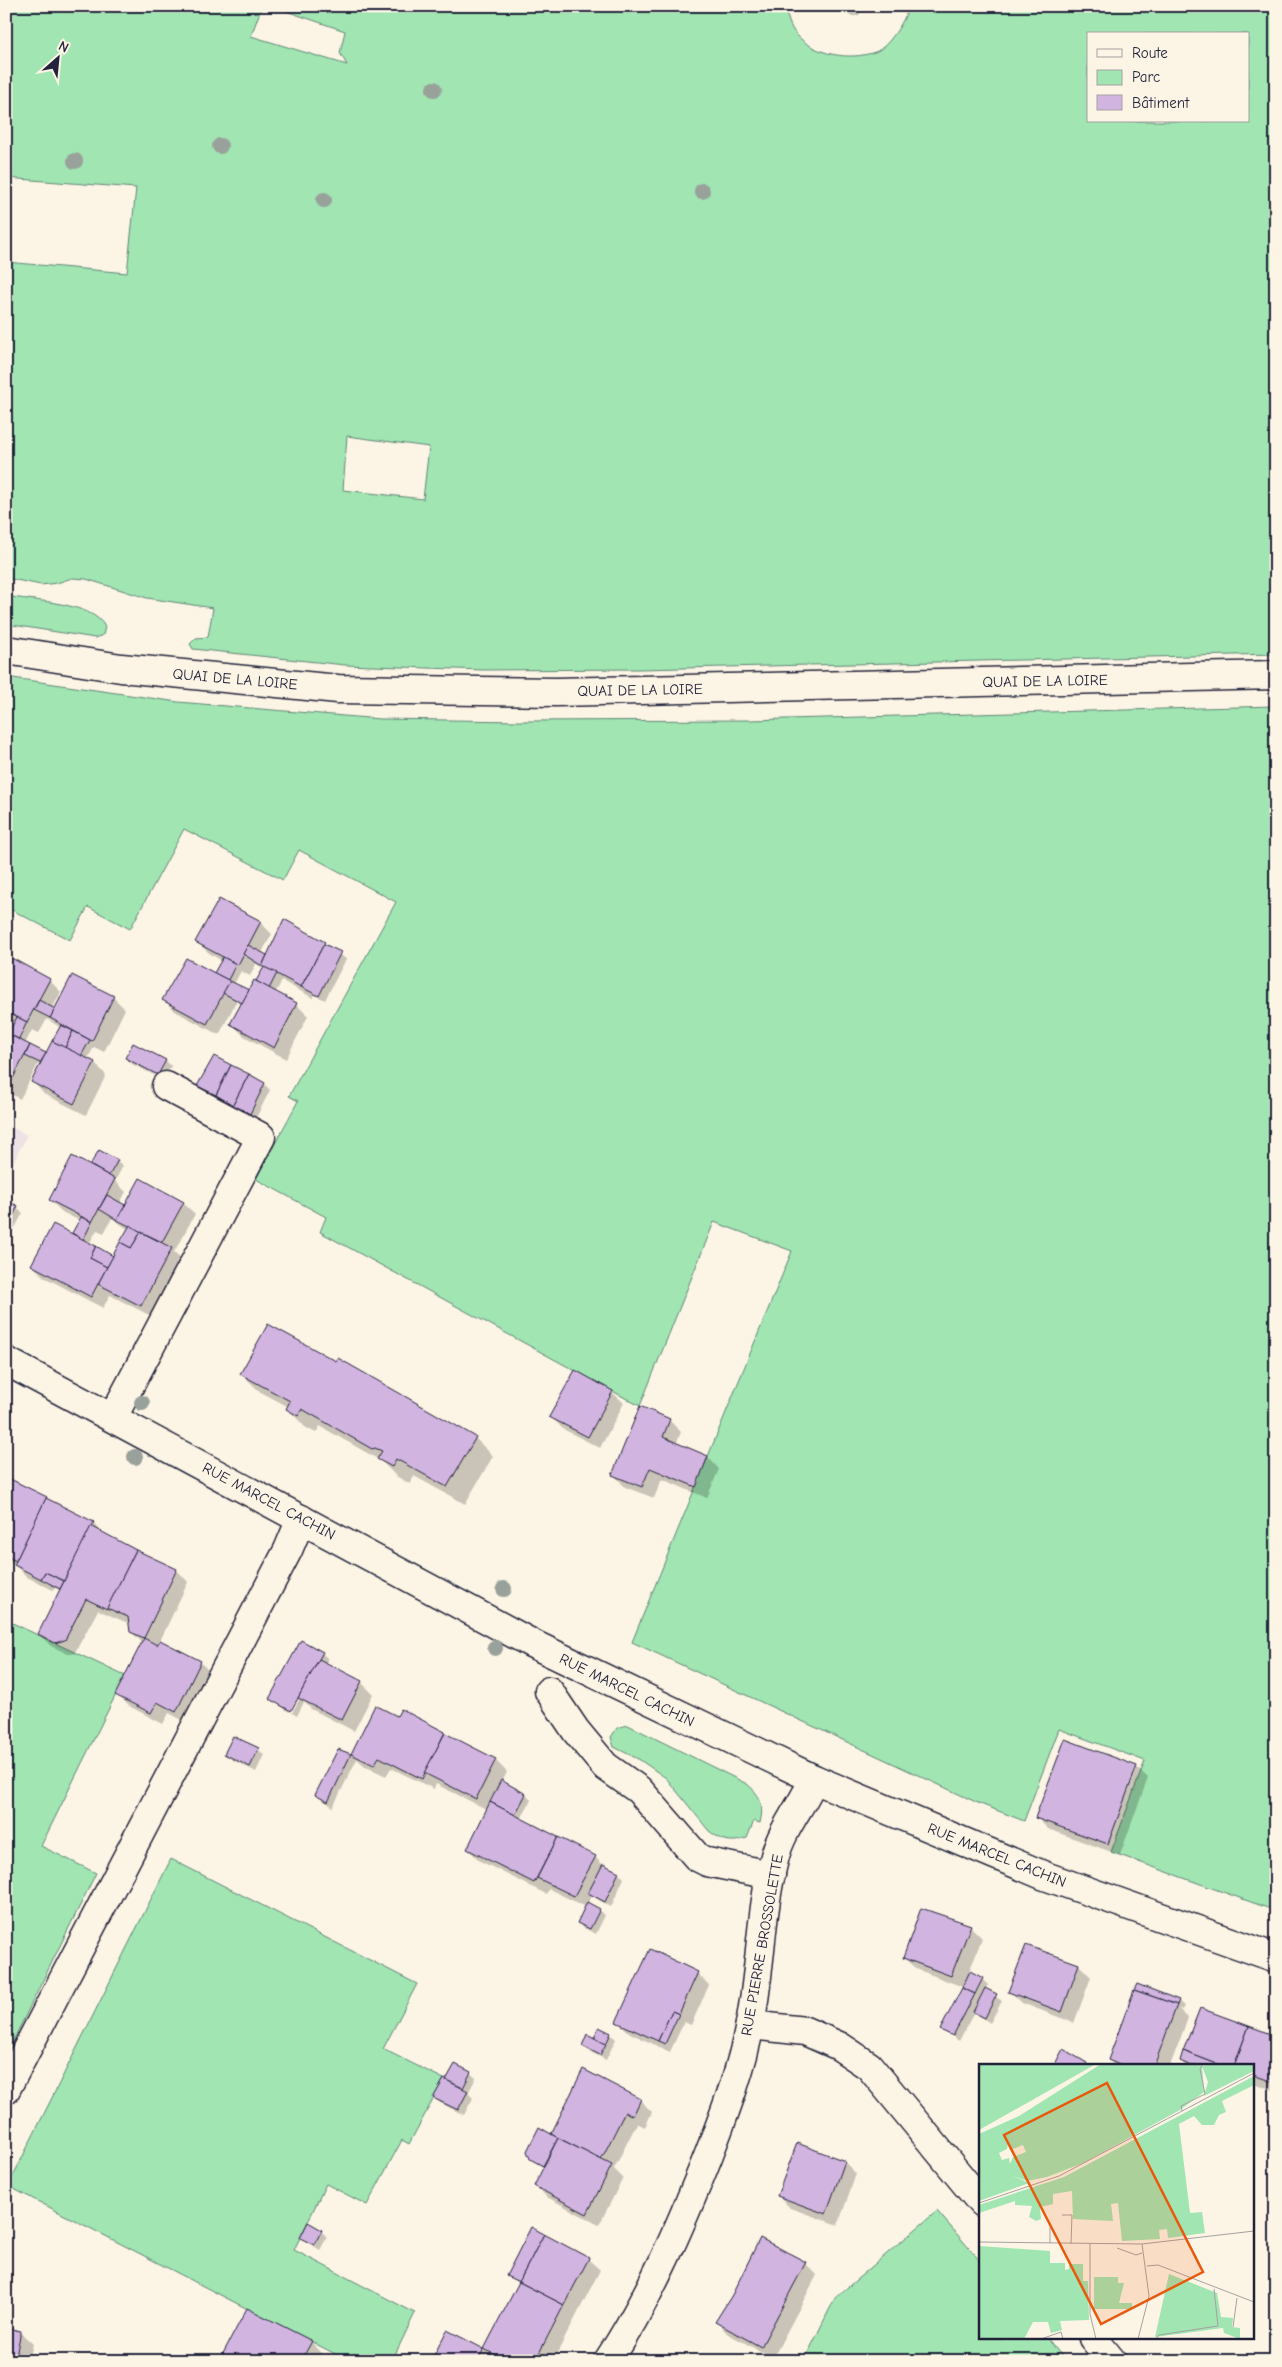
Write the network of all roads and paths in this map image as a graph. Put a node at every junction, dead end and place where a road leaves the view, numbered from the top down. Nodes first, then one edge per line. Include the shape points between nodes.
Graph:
1 (6, 650) edge
2 (1276, 675) edge
3 (166, 1086) dead end
4 (6, 1361) edge
5 (113, 1417) junction
6 (301, 1519) junction
7 (549, 1691) dead end
8 (814, 1779) junction
9 (771, 1875) junction
10 (1276, 1958) edge
11 (750, 2025) junction
12 (6, 2089) edge
13 (979, 2200) edge
14 (1096, 2340) edge
15 (608, 2361) edge
16 (1112, 2361) edge

1 - 2 street, QUAI DE LA LOIRE via 121,668 338,689 556,692
3 - 5 street via 261,1137
4 - 5 street, RUE MARCEL CACHIN
5 - 6 street, RUE MARCEL CACHIN
6 - 8 street, RUE MARCEL CACHIN via 533,1644
6 - 12 street via 288,1550
7 - 9 street via 605,1766 639,1790 697,1857
8 - 9 street, RUE PIERRE BROSSOLETTE via 779,1843
8 - 10 street, RUE MARCEL CACHIN via 1045,1876
9 - 11 street, RUE PIERRE BROSSOLETTE
11 - 13 street via 805,2031 839,2046 869,2066
11 - 15 street, RUE PIERRE BROSSOLETTE via 727,2107 682,2222 625,2335
14 - 16 street

